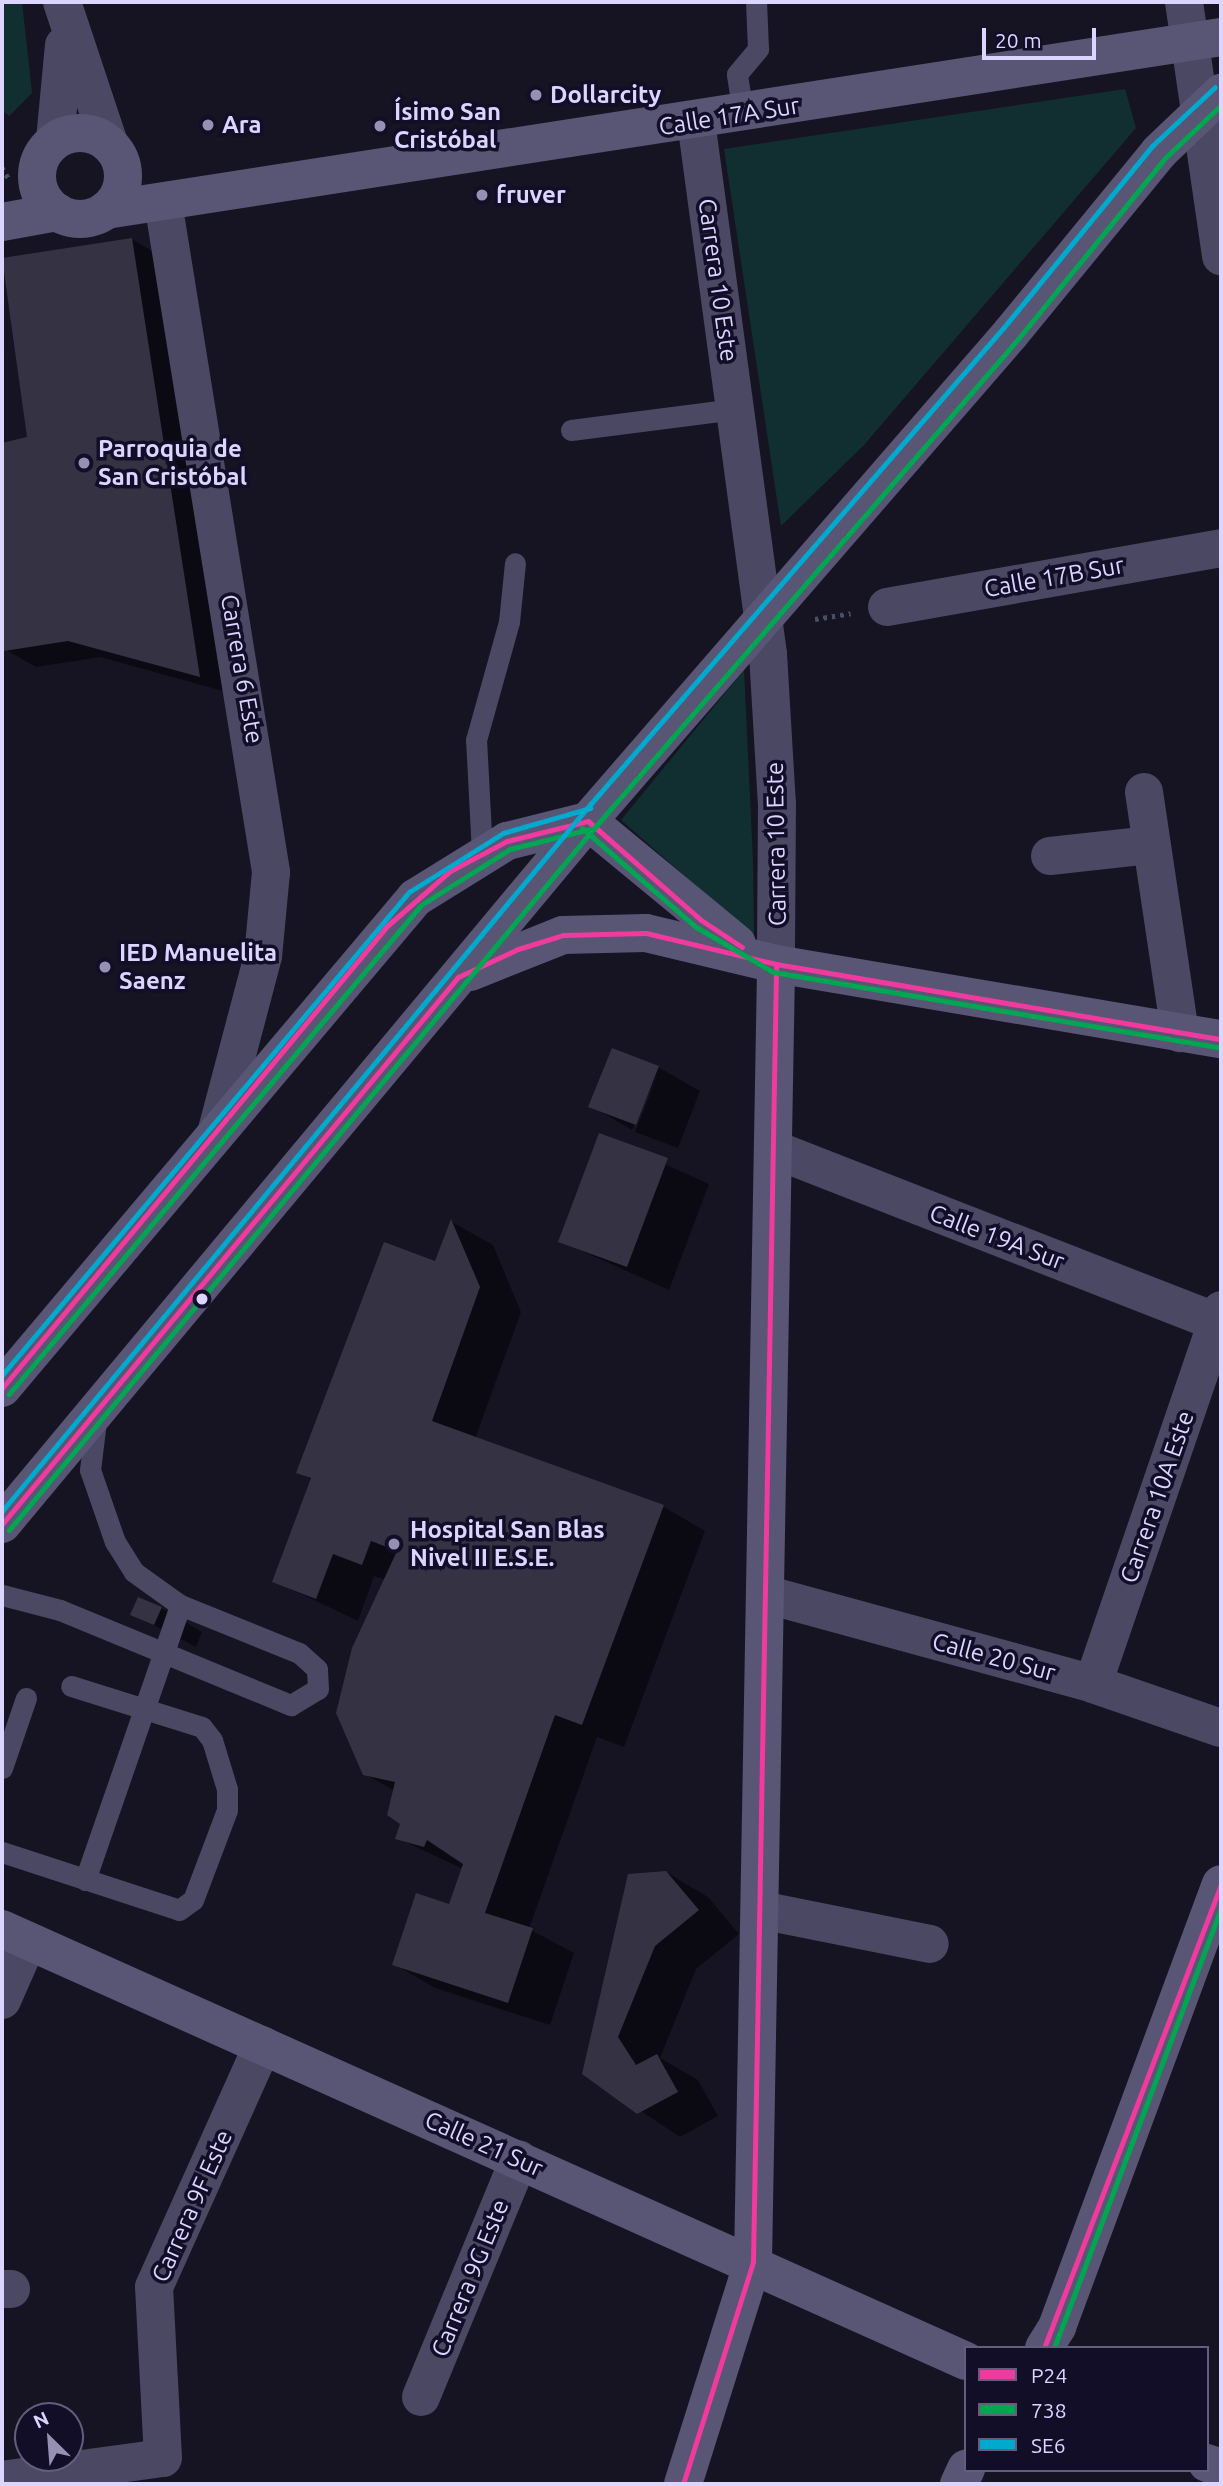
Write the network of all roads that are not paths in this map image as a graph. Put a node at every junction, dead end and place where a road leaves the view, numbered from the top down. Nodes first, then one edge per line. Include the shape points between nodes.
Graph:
1 (756, 2) edge
2 (1184, 2) edge
3 (63, 13) edge
4 (1206, 40) edge
5 (1211, 101) edge
6 (743, 113) junction
7 (696, 121) junction
8 (115, 154) junction
9 (46, 156) junction
10 (237, 190) junction
11 (163, 202) junction
12 (2, 204) edge
13 (106, 210) junction
14 (57, 212) junction
15 (2, 222) edge
16 (1221, 256) edge
17 (735, 409) junction
18 (571, 430) dead end
19 (1221, 548) edge
20 (515, 563) dead end
21 (887, 607) road end
22 (764, 617) junction
23 (1144, 792) dead end
24 (588, 821) junction
25 (1152, 845) junction
26 (482, 853) junction
27 (1050, 856) dead end
28 (776, 964) junction
29 (458, 977) junction
30 (1180, 1033) junction
31 (1221, 1039) edge
32 (216, 1134) junction
33 (773, 1149) junction
34 (1220, 1319) edge
35 (2, 1388) edge
36 (101, 1405) junction
37 (2, 1524) edge
38 (765, 1594) junction
39 (2, 1595) edge
40 (180, 1605) junction
41 (160, 1653) junction
42 (1093, 1684) junction
43 (71, 1686) dead end
44 (26, 1698) dead end
45 (141, 1708) junction
46 (1221, 1728) edge
47 (2, 1768) edge
48 (2, 1852) edge
49 (85, 1880) junction
50 (1221, 1884) edge
51 (760, 1910) junction
52 (15, 1935) edge
53 (930, 1944) dead end
54 (2, 2000) edge
55 (263, 2045) junction
56 (519, 2159) junction
57 (753, 2262) junction
58 (1045, 2346) edge
59 (964, 2360) edge
60 (421, 2397) dead end
61 (2, 2480) edge
62 (683, 2484) edge

1 - 6 lane via 758,49 737,74
2 - 4 street
3 - 8 street
3 - 9 street
4 - 5 street
4 - 6 street, Calle 17A Sur
5 - 16 street
5 - 22 street
6 - 7 street, Calle 17A Sur
7 - 10 street, Calle 17A Sur
7 - 17 street, Carrera 10 Este
8 - 9 street via 82,133
8 - 10 street, Calle 17A Sur via 166,182
8 - 13 street via 121,190
9 - 12 street
9 - 14 street via 42,195
10 - 11 street, Calle 17A Sur
11 - 13 street, Calle 17A Sur
11 - 32 street, Carrera 6 Este via 269,839 264,956
13 - 14 street via 82,218
14 - 15 street
17 - 18 lane
17 - 22 street, Carrera 10 Este
19 - 21 street, Calle 17B Sur
20 - 26 lane via 509,622 476,740
22 - 24 street
22 - 28 street, Carrera 10 Este via 777,804
23 - 25 street
24 - 26 street via 540,831
24 - 28 street via 701,920
24 - 29 street
25 - 27 street
25 - 30 street
26 - 32 street via 441,878 387,926
28 - 29 street via 686,941 608,931 552,939
28 - 30 street
28 - 33 street, Carrera 10 Este
29 - 36 street
30 - 31 street
32 - 35 street
33 - 34 street, Calle 19A Sur
33 - 38 street, Carrera 10 Este
34 - 42 street, Carrera 10A Este
36 - 37 street
36 - 40 lane via 90,1439 90,1470 115,1542 134,1572
38 - 42 street, Calle 20 Sur
38 - 51 street, Carrera 10 Este
39 - 41 lane via 60,1610
40 - 41 lane
40 - 41 lane via 299,1653 317,1669 318,1689 291,1705
41 - 45 lane
42 - 46 street, Calle 20 Sur
43 - 45 lane
44 - 47 lane
45 - 49 lane
45 - 49 lane via 202,1727 217,1753 226,1810 193,1900 179,1910
48 - 49 lane
50 - 58 street via 1057,2327
51 - 53 street
51 - 57 street, Carrera 10 Este
52 - 54 street
52 - 55 street, Calle 21 Sur
55 - 56 street, Calle 21 Sur
55 - 61 street, Carrera 9F Este via 155,2287 163,2458
56 - 57 street, Calle 21 Sur
56 - 60 street, Carrera 9G Este
57 - 59 street, Calle 21 Sur
57 - 62 street, Carrera 10 Este

